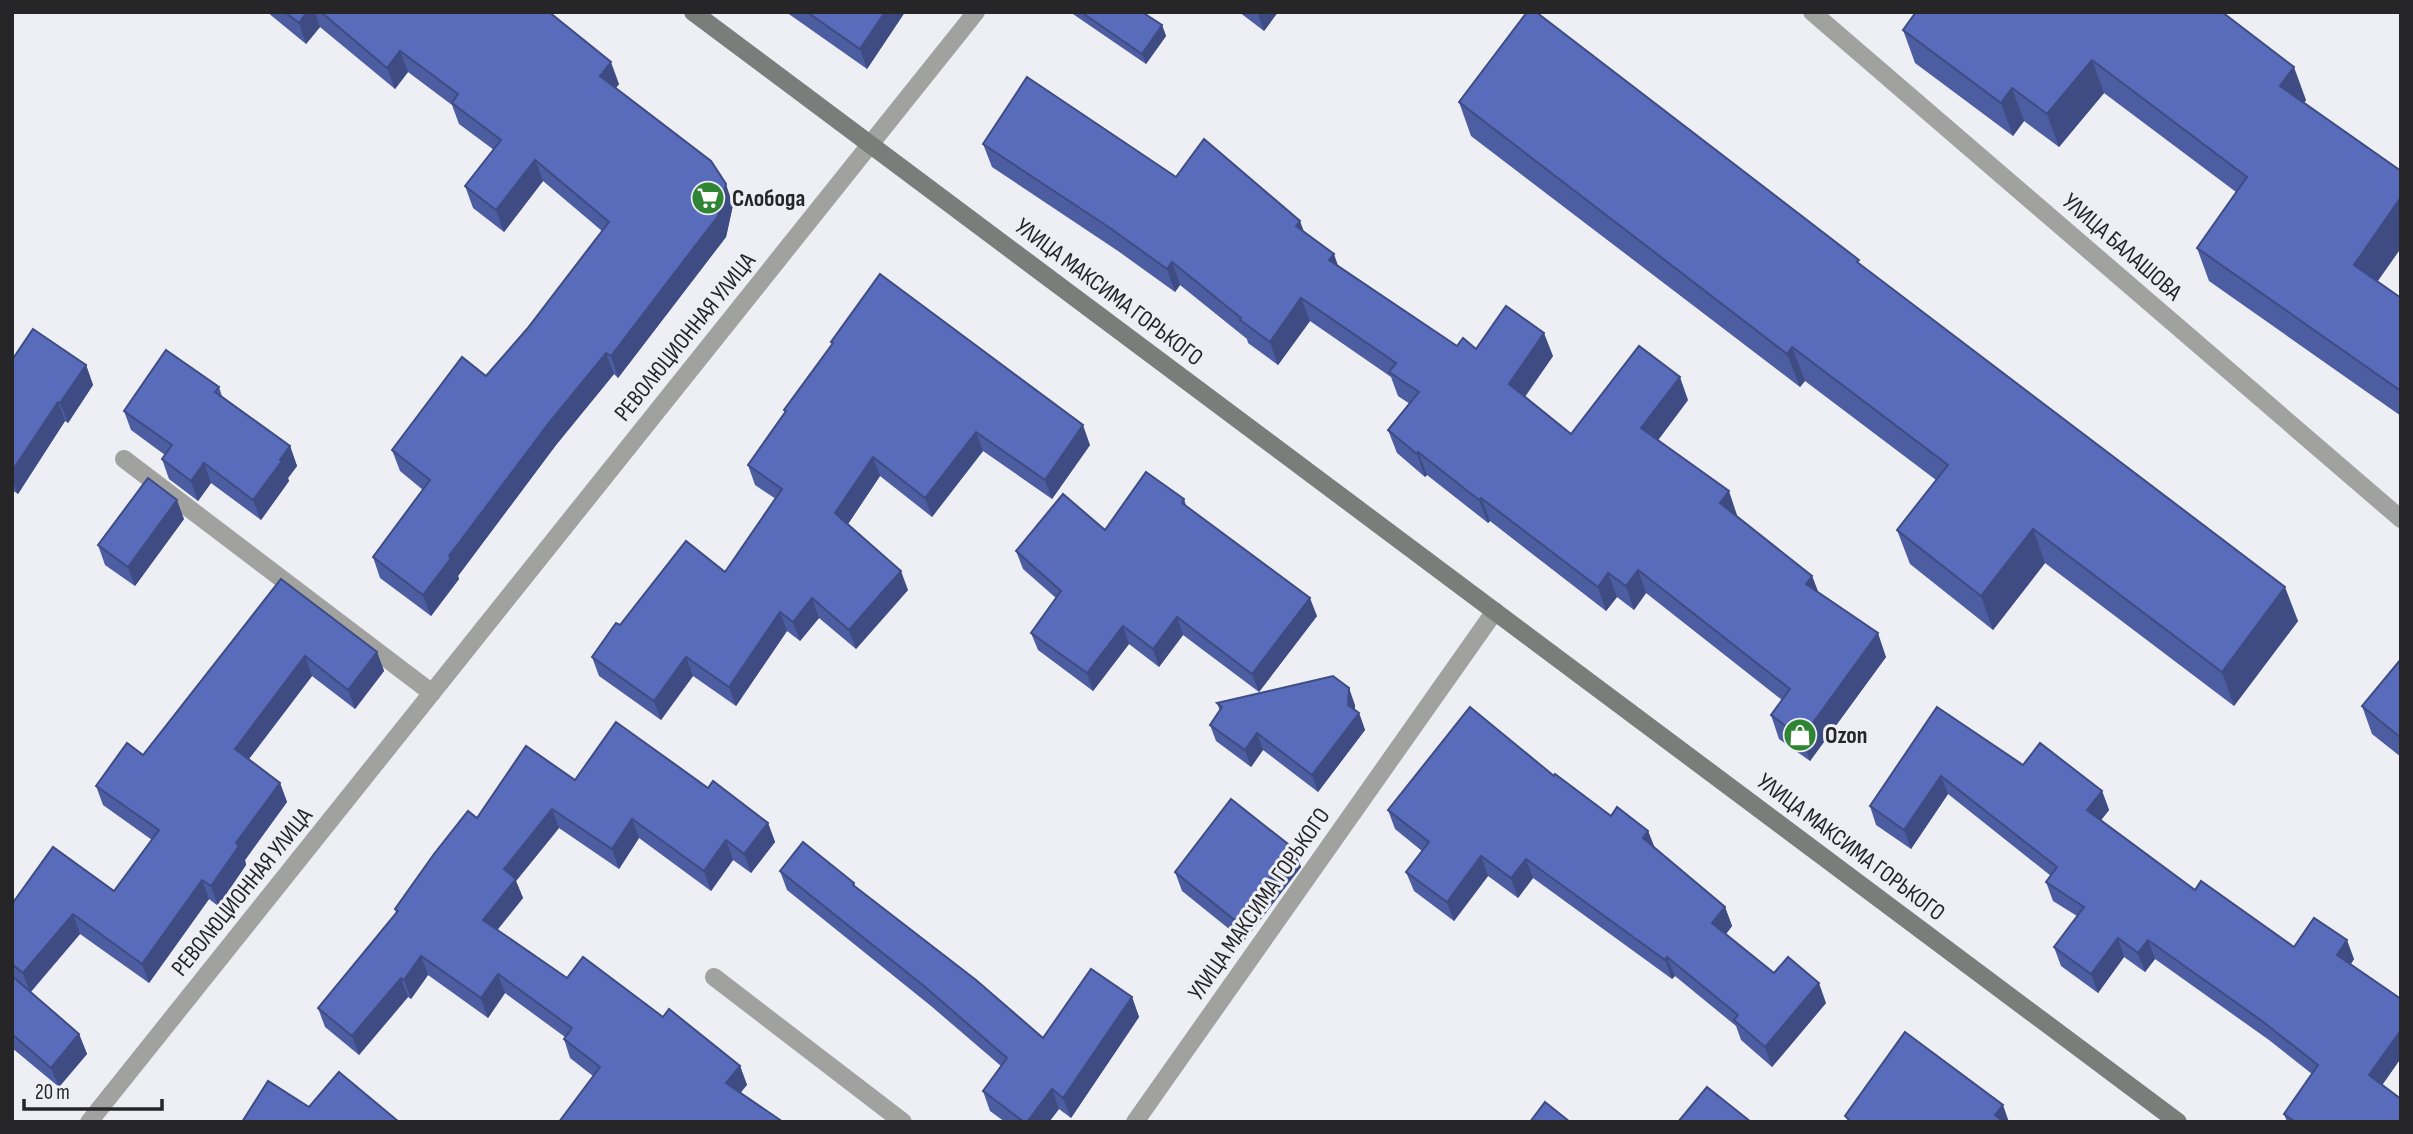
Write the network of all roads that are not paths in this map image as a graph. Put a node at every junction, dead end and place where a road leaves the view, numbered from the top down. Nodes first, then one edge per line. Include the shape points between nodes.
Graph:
1 (693, 12) edge
2 (976, 12) edge
3 (1812, 12) edge
4 (871, 144) junction
5 (124, 459) dead end
6 (2401, 519) edge
7 (1495, 611) junction
8 (432, 693) junction
9 (714, 977) dead end
10 (89, 1122) edge
11 (903, 1122) edge
12 (1135, 1122) edge
13 (2178, 1122) edge

1 - 4 main road, УЛИЦА МАКСИМА ГОРЬКОГО
2 - 4 street, РЕВОЛЮЦИОННАЯ УЛИЦА
3 - 6 street, УЛИЦА БАЛАШОВА
4 - 7 main road, УЛИЦА МАКСИМА ГОРЬКОГО
4 - 8 street, РЕВОЛЮЦИОННАЯ УЛИЦА
5 - 8 street
7 - 12 street, УЛИЦА МАКСИМА ГОРЬКОГО
7 - 13 main road, УЛИЦА МАКСИМА ГОРЬКОГО
8 - 10 street, РЕВОЛЮЦИОННАЯ УЛИЦА
9 - 11 street

